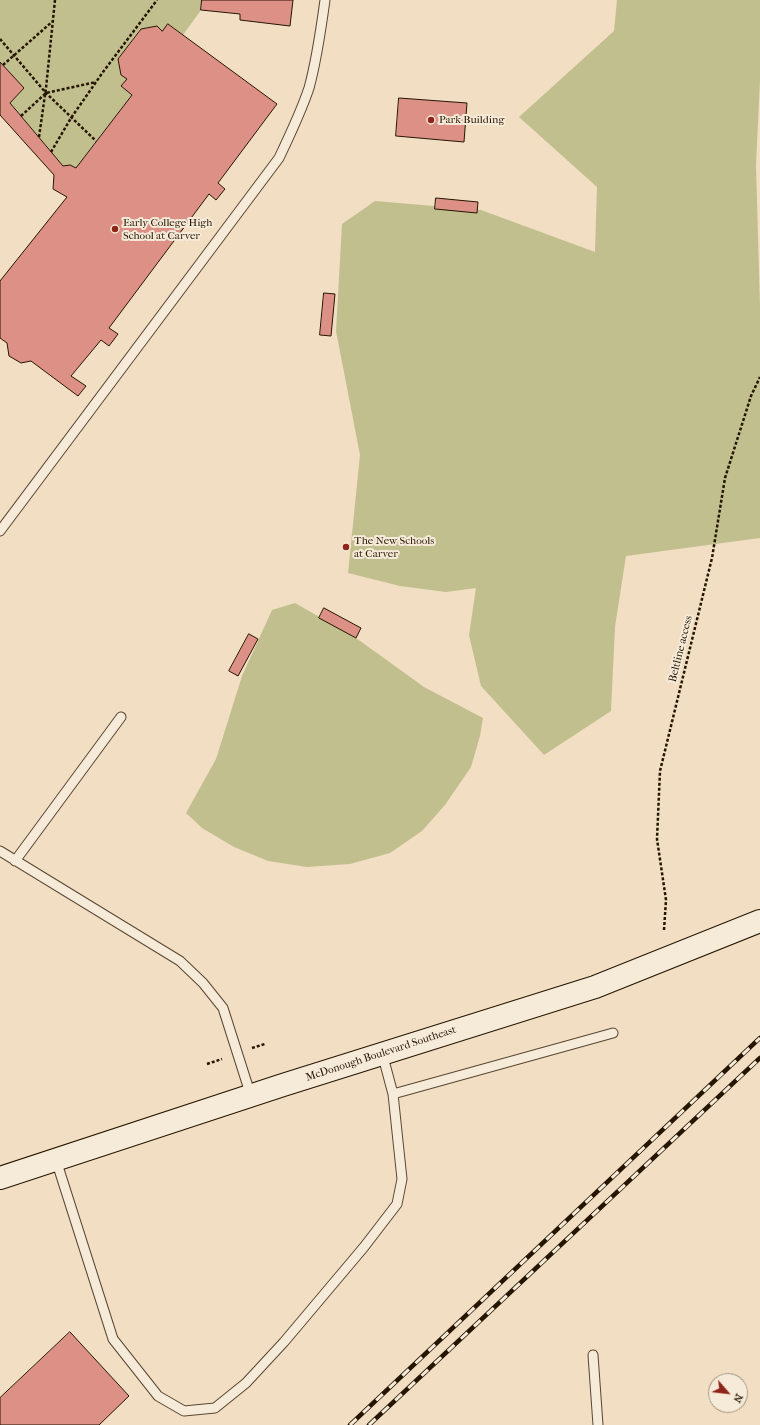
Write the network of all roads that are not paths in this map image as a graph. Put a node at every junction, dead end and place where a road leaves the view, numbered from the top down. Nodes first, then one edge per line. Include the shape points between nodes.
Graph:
1 (326, 0) edge
2 (0, 531) edge
3 (121, 717) dead end
4 (0, 851) edge
5 (15, 861) junction
6 (760, 921) edge
7 (613, 1033) dead end
8 (382, 1054) junction
9 (393, 1094) junction
10 (251, 1096) junction
11 (56, 1160) junction
12 (0, 1178) edge
13 (593, 1355) dead end
14 (598, 1425) edge

1 - 2 lane via 308,88 295,125 278,158
3 - 5 lane
4 - 5 lane
5 - 10 lane via 180,961 203,983 223,1008
6 - 8 main road, McDonough Boulevard Southeast via 595,987
7 - 9 lane
8 - 9 lane
8 - 10 main road, McDonough Boulevard Southeast
9 - 11 lane via 402,1179 397,1204 284,1342 246,1383 215,1408 184,1411 158,1396 114,1339
10 - 11 main road, McDonough Boulevard Southeast
11 - 12 main road, McDonough Boulevard Southeast
13 - 14 lane

